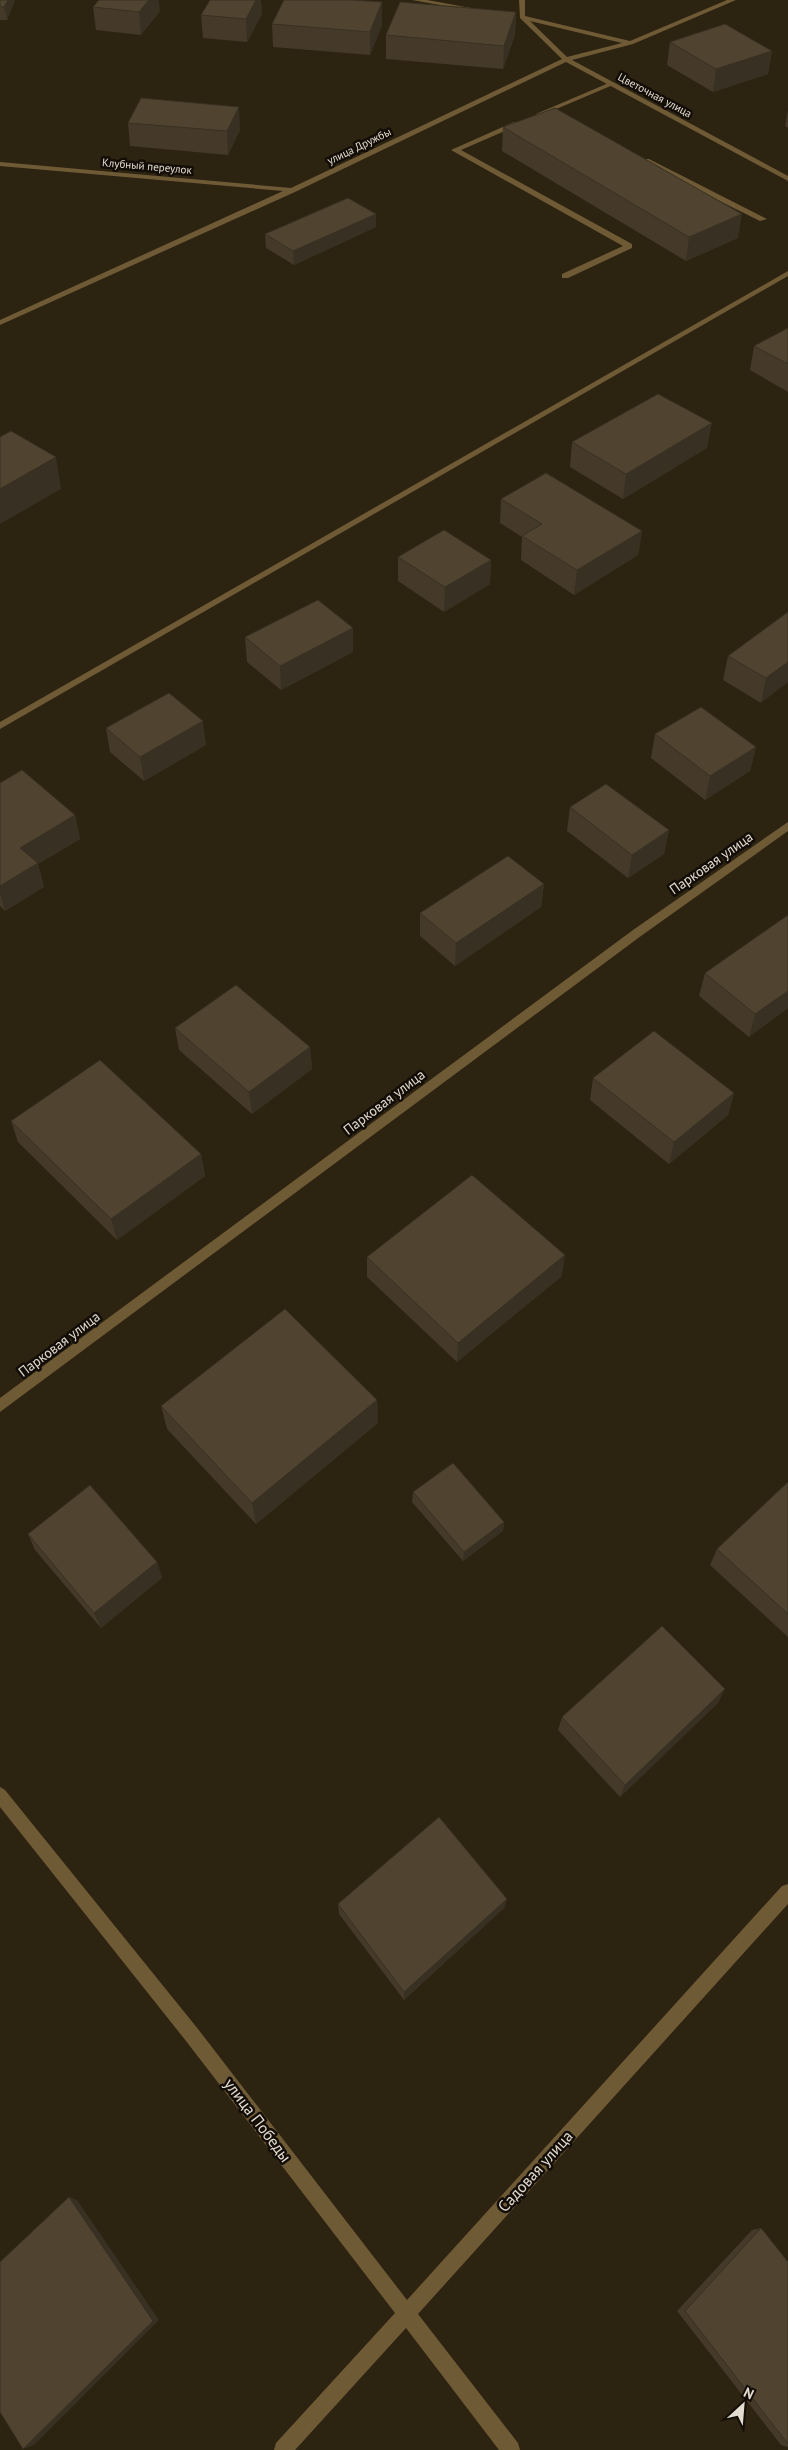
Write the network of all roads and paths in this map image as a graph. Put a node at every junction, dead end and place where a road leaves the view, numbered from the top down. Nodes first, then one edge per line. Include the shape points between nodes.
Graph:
1 (415, 0) edge
2 (522, 0) edge
3 (733, 0) edge
4 (483, 11) edge
5 (513, 15) edge
6 (522, 17) junction
7 (631, 43) junction
8 (566, 60) junction
9 (611, 84) junction
10 (548, 111) junction
11 (556, 116) edge
12 (531, 118) edge
13 (522, 122) edge
14 (642, 159) edge
15 (0, 164) edge
16 (788, 180) edge
17 (292, 190) junction
18 (763, 219) dead end
19 (788, 273) edge
20 (566, 276) dead end
21 (0, 323) edge
22 (0, 726) edge
23 (788, 826) edge
24 (0, 1406) edge
25 (0, 1795) edge
26 (788, 1892) edge
27 (407, 2314) junction
28 (283, 2450) edge
29 (511, 2450) edge

1 - 4 street
2 - 6 street
3 - 7 street, улица Дружбы
5 - 6 street
6 - 7 street
6 - 8 street, Цветочная улица
7 - 8 street, улица Дружбы
8 - 9 street, Цветочная улица
8 - 17 street, улица Дружбы
9 - 10 street
9 - 16 street, Цветочная улица
10 - 11 street
10 - 12 street
13 - 20 street via 455,150 629,246
14 - 18 street
15 - 17 street, Клубный переулок
17 - 21 street, улица Дружбы
19 - 22 street
23 - 24 street, Парковая улица via 621,945
25 - 27 street, улица Победы via 192,2035
26 - 27 street, Садовая улица
27 - 28 street, Садовая улица
27 - 29 street, улица Победы

